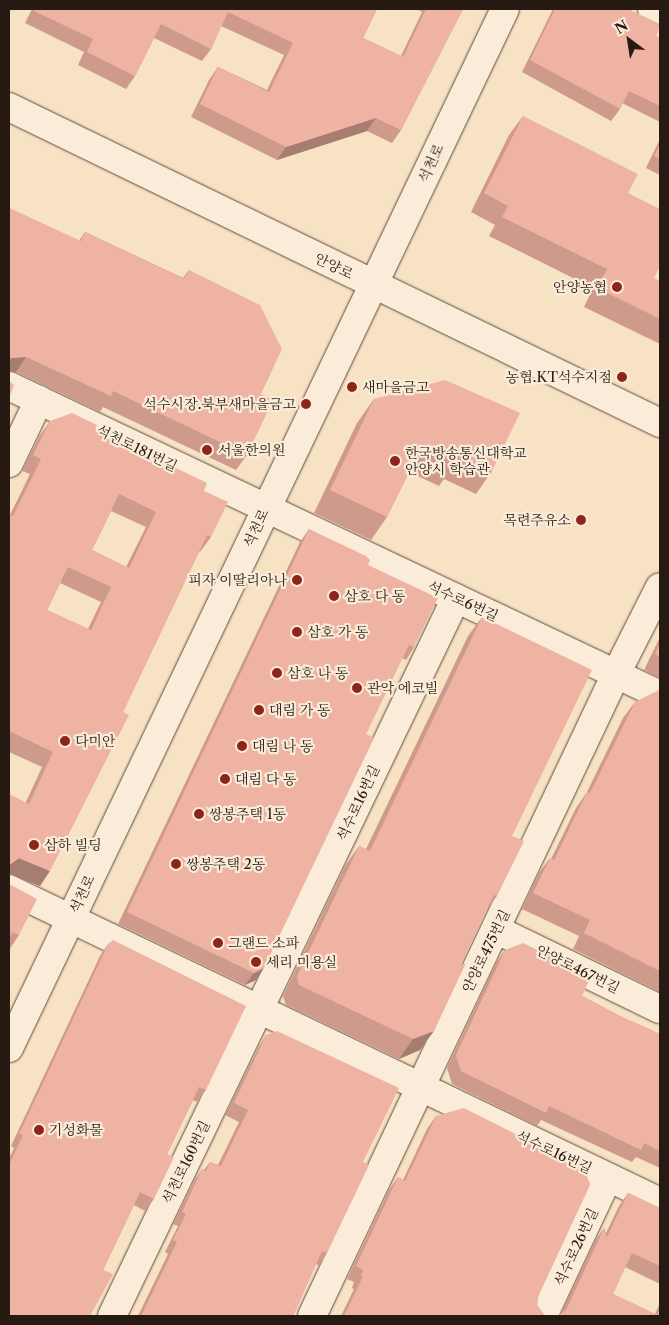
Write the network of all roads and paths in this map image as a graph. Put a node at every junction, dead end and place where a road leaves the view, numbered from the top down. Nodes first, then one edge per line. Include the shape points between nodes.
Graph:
1 (505, 9) edge
2 (652, 9) edge
3 (660, 13) edge
4 (9, 107) edge
5 (373, 285) junction
6 (9, 386) edge
7 (39, 400) junction
8 (660, 423) edge
9 (9, 463) edge
10 (264, 510) junction
11 (660, 587) edge
12 (456, 598) junction
13 (616, 674) junction
14 (660, 695) edge
15 (9, 889) edge
16 (71, 916) junction
17 (496, 930) junction
18 (260, 1008) junction
19 (660, 1009) edge
20 (9, 1048) edge
21 (420, 1088) junction
22 (608, 1177) junction
23 (660, 1202) edge
24 (112, 1316) edge
25 (312, 1316) edge
26 (543, 1316) edge

1 - 5 street, 석천로
2 - 3 street
4 - 5 street, 안양로
5 - 8 street, 안양로
5 - 10 street, 석천로
6 - 7 street, 석천로181번길
7 - 9 street
7 - 10 street, 석천로181번길
10 - 12 street, 석수로6번길
10 - 16 street, 석천로
11 - 13 street, 안양로475번길
12 - 13 street, 석수로6번길
12 - 18 street, 석수로16번길
13 - 14 street, 석수로6번길
13 - 17 street, 안양로475번길
15 - 16 street, 석수로16번길
16 - 18 street, 석수로16번길
16 - 20 street, 석천로
17 - 19 street, 안양로467번길
17 - 21 street, 안양로475번길
18 - 21 street, 석수로16번길
18 - 24 street, 석천로160번길
21 - 22 street, 석수로16번길
21 - 25 street, 안양로475번길
22 - 23 street, 석수로16번길
22 - 26 street, 석수로26번길

